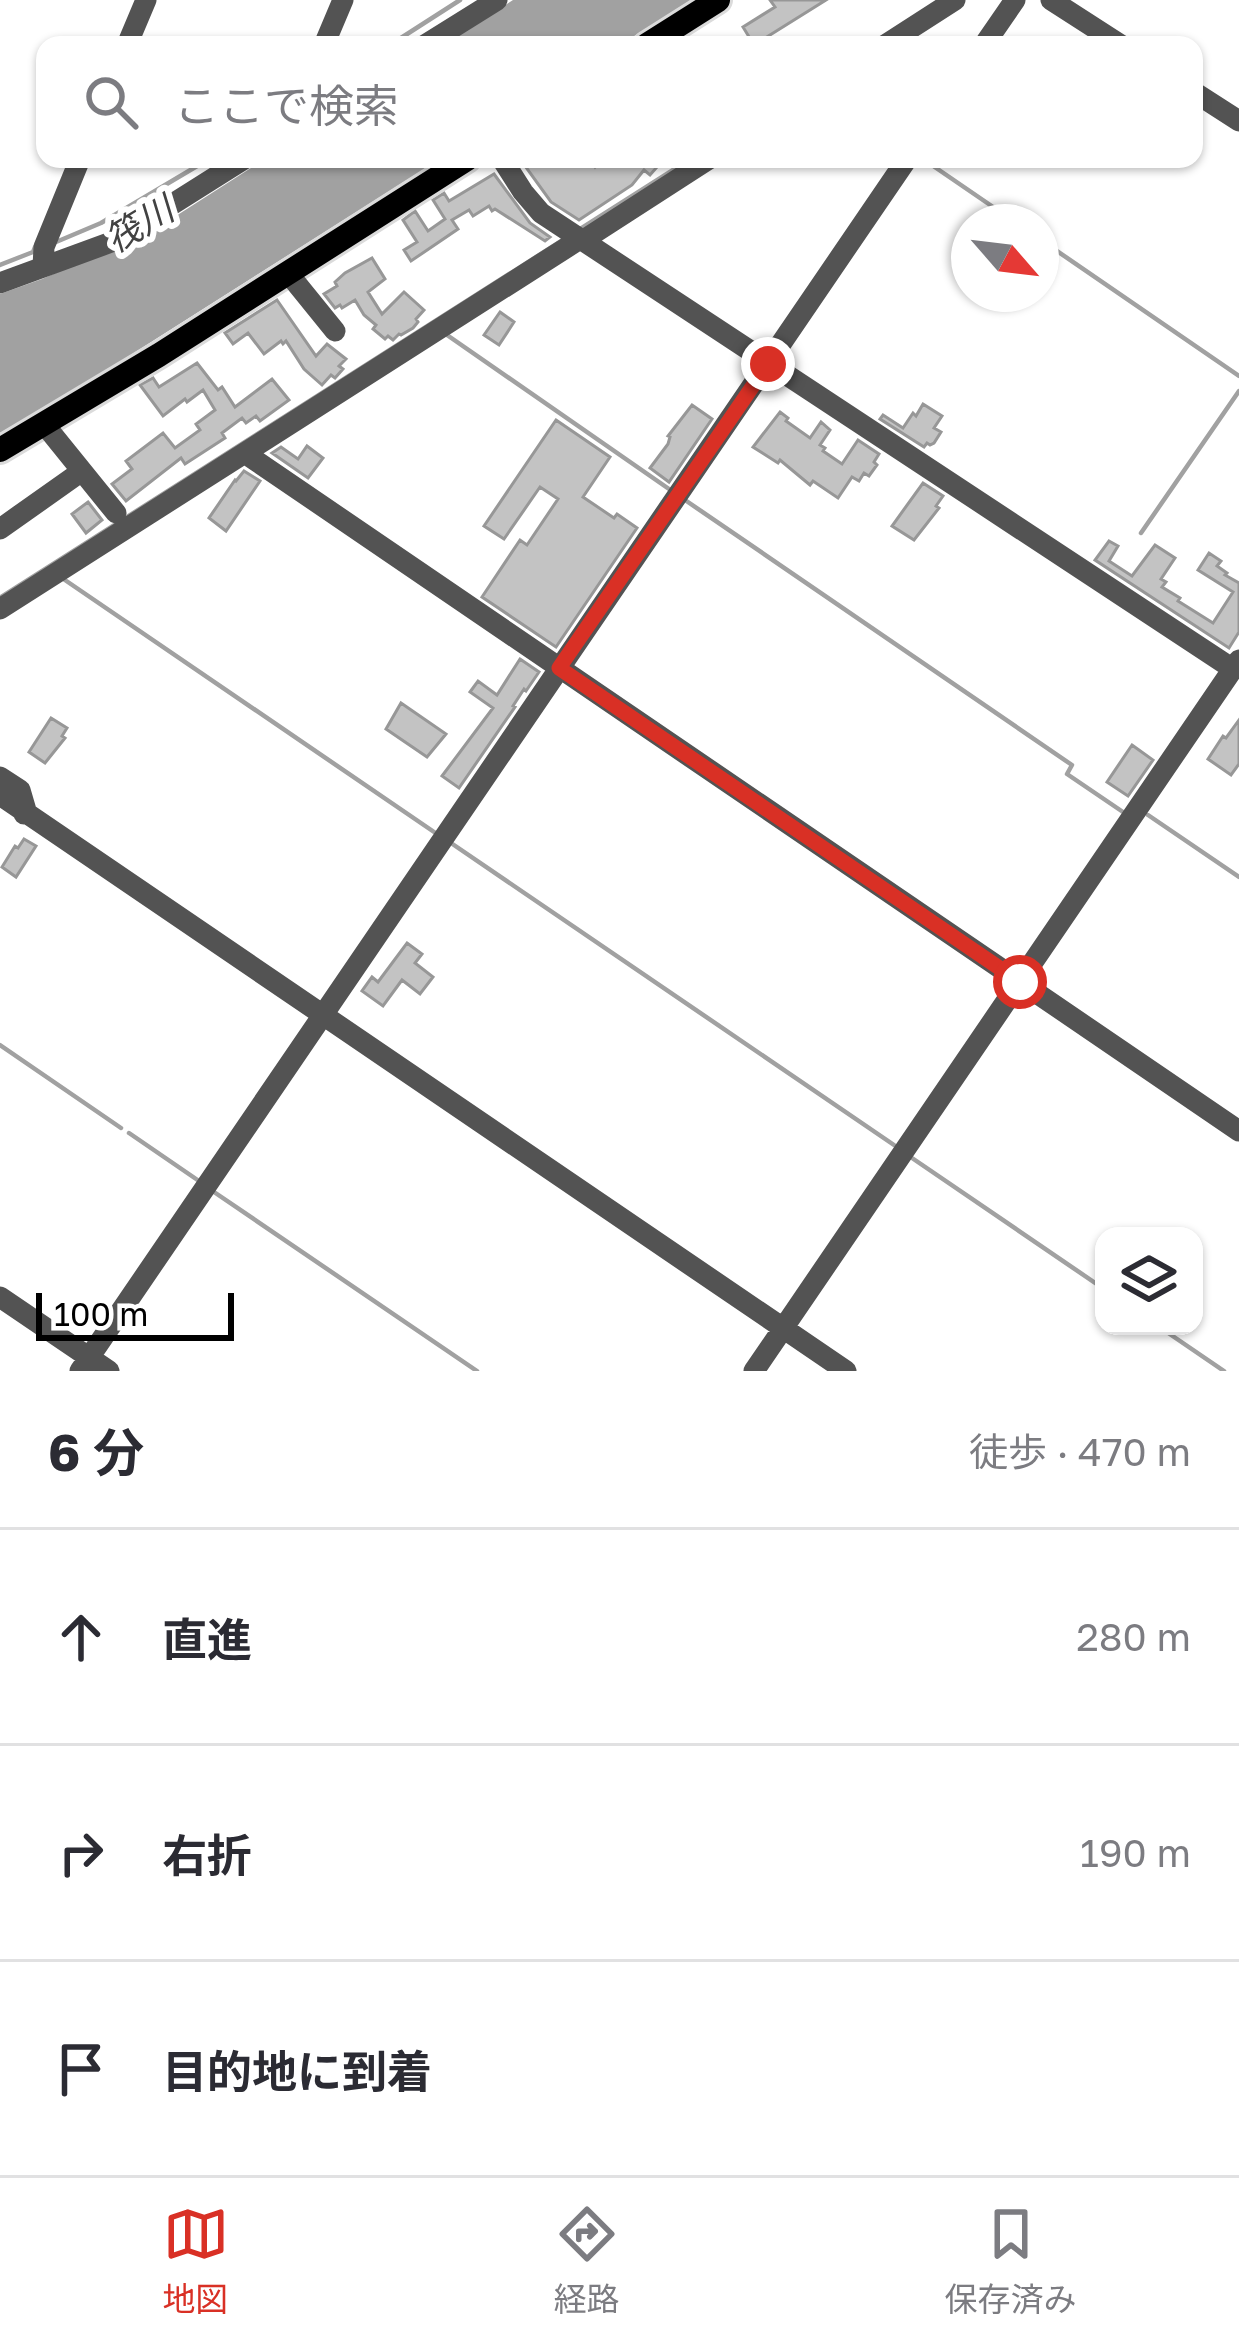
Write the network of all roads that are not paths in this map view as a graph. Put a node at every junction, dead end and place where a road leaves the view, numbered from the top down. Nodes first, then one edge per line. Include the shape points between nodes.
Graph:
1 (146, 0) edge
2 (343, 0) edge
3 (718, 0) edge
4 (955, 0) edge
5 (1015, 0) edge
6 (1051, 0) edge
7 (484, 2) edge
8 (131, 36) edge
9 (328, 36) edge
10 (437, 36) edge
11 (660, 36) edge
12 (899, 36) edge
13 (990, 36) edge
14 (1107, 36) edge
15 (1203, 98) edge
16 (1239, 121) edge
17 (76, 168) edge
18 (230, 168) edge
19 (453, 168) edge
20 (508, 168) edge
21 (695, 168) edge
22 (901, 168) edge
23 (577, 237) junction
24 (43, 267) junction
25 (288, 273) junction
26 (0, 283) edge
27 (335, 331) dead end
28 (768, 364) junction
29 (44, 424) junction
30 (237, 449) junction
31 (0, 450) edge
32 (82, 471) junction
33 (116, 513) dead end
34 (0, 529) edge
35 (0, 609) edge
36 (1236, 664) edge
37 (559, 668) junction
38 (0, 776) edge
39 (2, 802) edge
40 (28, 814) junction
41 (1020, 982) junction
42 (323, 1016) junction
43 (1239, 1131) edge
44 (0, 1297) edge
45 (783, 1328) junction
46 (85, 1364) edge
47 (109, 1371) edge
48 (754, 1371) edge
49 (846, 1371) edge

1 - 8 street
2 - 9 street
3 - 11 main road
4 - 12 street
5 - 13 street
6 - 14 street
7 - 10 street
15 - 16 street
17 - 24 street
18 - 24 street via 114,241
19 - 25 main road
20 - 23 street via 541,213
21 - 23 street
22 - 28 street
23 - 28 street
23 - 30 street
24 - 26 street
25 - 27 street
25 - 29 main road
28 - 36 street
28 - 37 street
29 - 31 main road
29 - 32 street
30 - 35 street
30 - 37 street
32 - 33 street
32 - 34 street
36 - 41 street
37 - 41 street
37 - 42 street
38 - 40 street via 20,790
39 - 40 street
40 - 42 street
41 - 43 street
41 - 45 street
42 - 45 street
42 - 46 street
44 - 46 street
45 - 48 street
45 - 49 street
46 - 47 street

